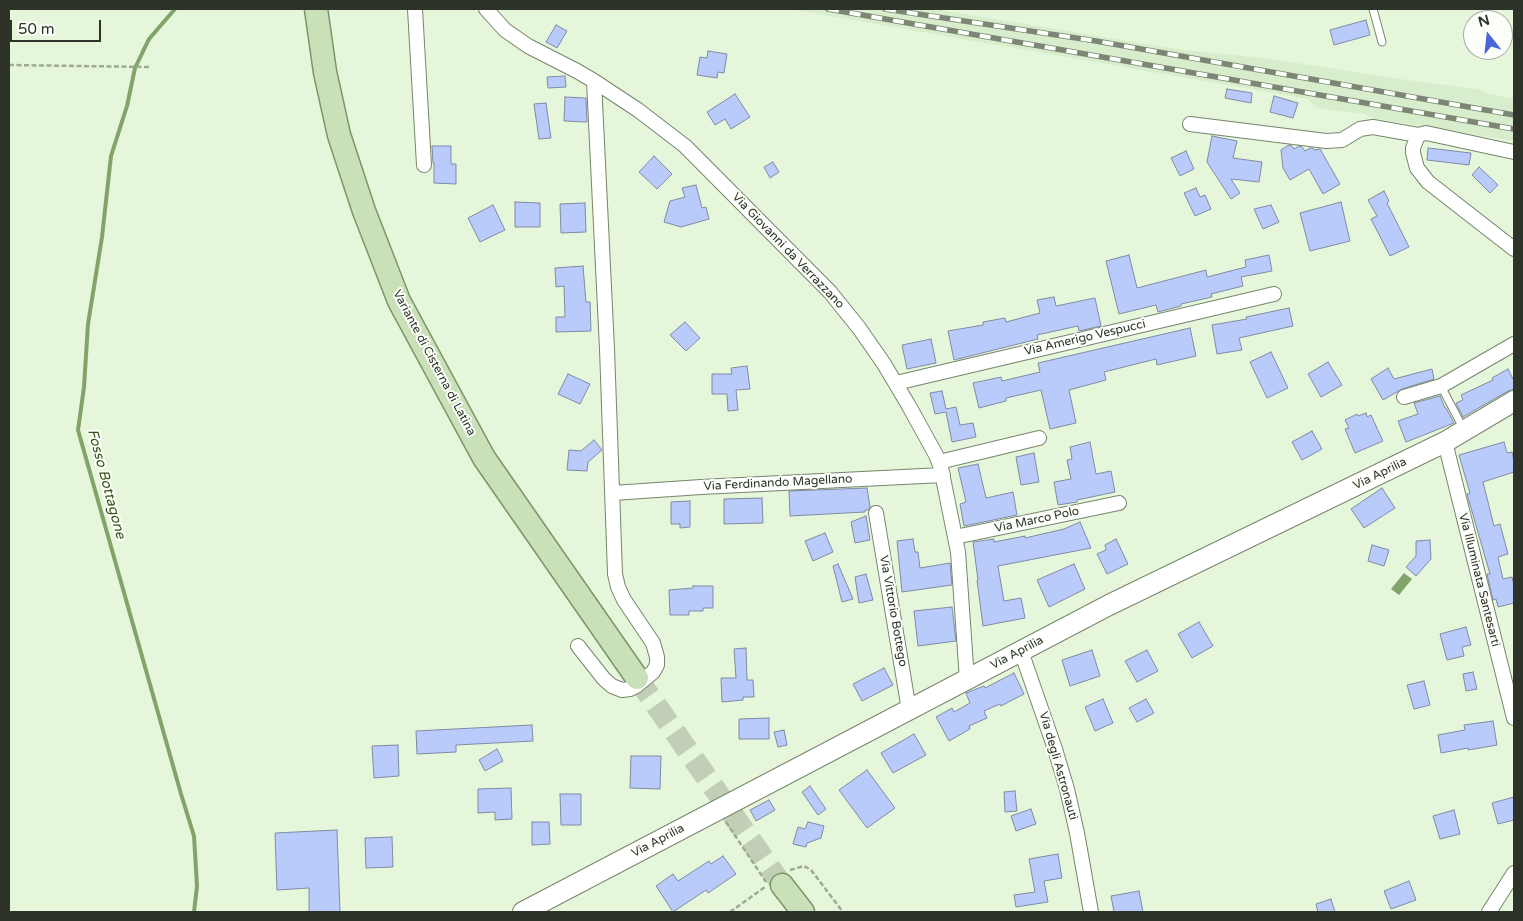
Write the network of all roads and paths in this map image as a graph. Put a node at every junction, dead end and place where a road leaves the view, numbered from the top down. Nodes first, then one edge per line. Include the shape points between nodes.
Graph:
1 (316, 9) edge
2 (415, 9) edge
3 (486, 9) edge
4 (1373, 9) edge
5 (1382, 42) dead end
6 (9, 65) edge
7 (150, 66) dead end
8 (594, 81) junction
9 (1190, 124) dead end
10 (1418, 135) junction
11 (1514, 152) edge
12 (424, 165) dead end
13 (1514, 249) edge
14 (1274, 294) dead end
15 (1514, 344) edge
16 (896, 383) junction
17 (1441, 386) junction
18 (1404, 397) dead end
19 (1514, 402) edge
20 (1464, 431) junction
21 (1038, 438) dead end
22 (1444, 442) junction
23 (939, 462) junction
24 (942, 475) junction
25 (613, 494) junction
26 (1119, 503) dead end
27 (876, 513) dead end
28 (955, 537) junction
29 (578, 646) dead end
30 (1021, 651) junction
31 (637, 678) tunnel mouth
32 (967, 680) junction
33 (910, 710) junction
34 (1514, 718) edge
35 (718, 810) junction
36 (1514, 873) edge
37 (775, 885) joint
38 (523, 912) edge
39 (803, 912) edge
40 (1091, 912) edge
41 (1489, 912) edge

1 - 31 main road, Variante di Cisterna di Latina via 325,72 341,142 399,301 484,458
2 - 12 street
3 - 8 street, Via Giovanni da Verrazzano via 505,30 528,46
4 - 5 lane
6 - 7 path
8 - 16 street, Via Giovanni da Verrazzano via 654,122 703,163 842,306
8 - 25 street
9 - 10 street via 1332,142 1360,129 1373,127
10 - 11 street via 1426,132
10 - 13 street via 1413,153 1422,175
14 - 16 street, Via Amerigo Vespucci
15 - 17 street
16 - 23 street, Via Giovanni da Verrazzano
17 - 18 street
17 - 20 lane
19 - 20 street, Via Aprilia
20 - 22 street, Via Aprilia
21 - 23 street
22 - 30 street, Via Aprilia
22 - 34 street, Via Illuminata Santesarti
23 - 24 street, Via Giovanni da Verrazzano
24 - 25 street, Via Ferdinando Magellano
24 - 28 street, Via Giovanni da Verrazzano
25 - 29 street via 617,582 624,600 653,643 657,665 633,688 619,690 604,679
26 - 28 street, Via Marco Polo
27 - 33 street, Via Vittorio Bottego
28 - 32 street, Via Giovanni da Verrazzano via 960,566
30 - 32 street, Via Aprilia
30 - 40 street, Via degli Astronauti via 1067,789
32 - 33 street, Via Aprilia
33 - 35 street, Via Aprilia
35 - 37 path
35 - 38 street, Via Aprilia
36 - 41 street
37 - 39 main road

